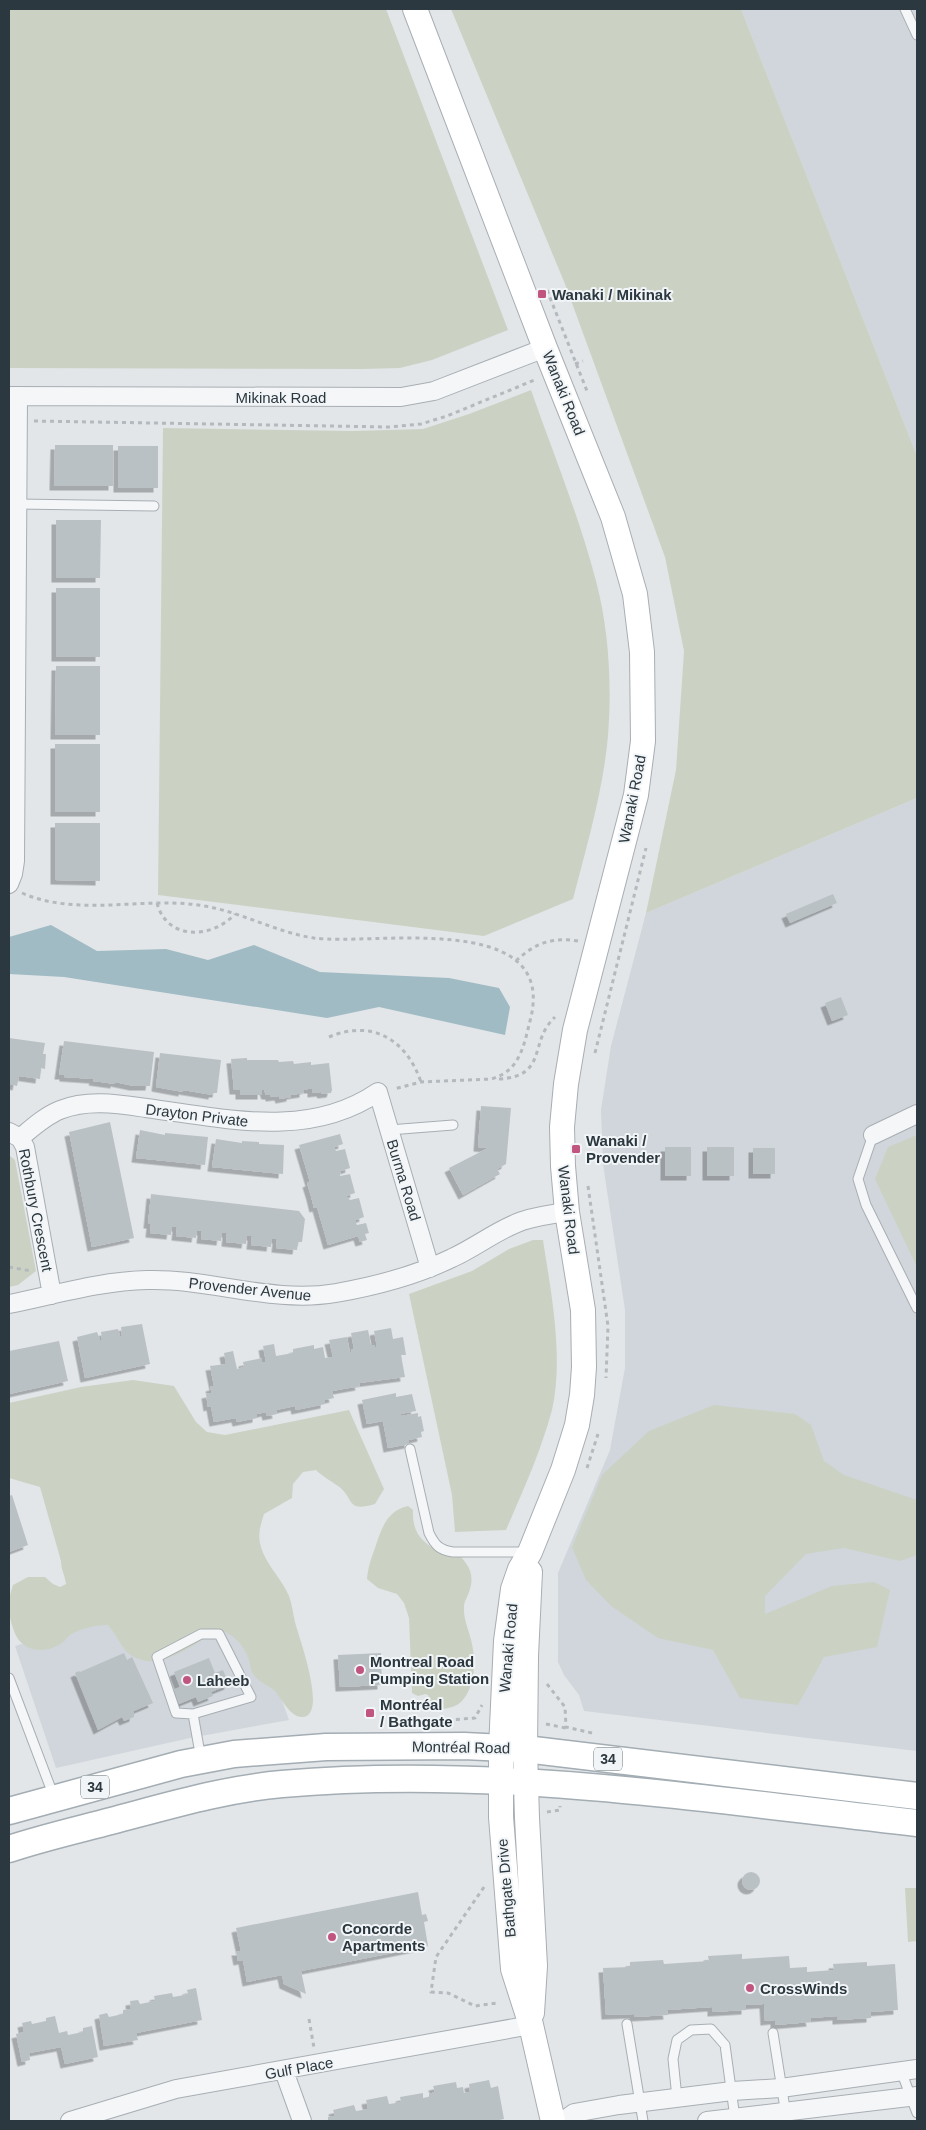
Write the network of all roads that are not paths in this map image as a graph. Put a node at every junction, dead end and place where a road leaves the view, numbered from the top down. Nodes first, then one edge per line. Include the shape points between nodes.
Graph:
1 (415, 9) edge
2 (905, 9) edge
3 (917, 35) edge
4 (536, 351) junction
5 (13, 396) edge
6 (17, 504) junction
7 (154, 506) dead end
8 (10, 883) edge
9 (378, 1092) joint
10 (917, 1114) edge
11 (453, 1125) dead end
12 (390, 1130) junction
13 (14, 1135) edge
14 (873, 1135) joint
15 (567, 1212) junction
16 (430, 1268) junction
17 (52, 1295) junction
18 (9, 1304) edge
19 (917, 1308) edge
20 (410, 1449) dead end
21 (530, 1552) junction
22 (9, 1678) edge
23 (193, 1714) junction
24 (513, 1749) junction
25 (191, 1761) junction
26 (500, 1782) junction
27 (526, 1783) junction
28 (917, 1796) edge
29 (54, 1798) junction
30 (189, 1800) junction
31 (9, 1811) edge
32 (917, 1823) edge
33 (9, 1849) edge
34 (531, 2024) junction
35 (628, 2024) dead end
36 (773, 2033) dead end
37 (909, 2070) edge
38 (284, 2071) junction
39 (781, 2088) junction
40 (732, 2091) junction
41 (677, 2098) junction
42 (915, 2102) edge
43 (640, 2103) junction
44 (786, 2116) edge
45 (735, 2118) junction
46 (70, 2121) edge
47 (302, 2121) edge
48 (553, 2121) edge
49 (563, 2121) edge
50 (643, 2121) edge
51 (707, 2121) edge

1 - 4 street, Wanaki Road
2 - 3 lane
4 - 5 street, Mikinak Road via 434,391 400,396
4 - 15 street, Wanaki Road via 613,517 640,625 643,696 643,741 636,795 575,1030 567,1075 562,1127
5 - 6 street
6 - 7 lane
6 - 8 street via 15,861
9 - 12 street, Burma Road
9 - 13 street, Drayton Private via 363,1103 330,1116 286,1122 252,1122 111,1104 77,1105 60,1110
10 - 14 street
11 - 12 lane
12 - 16 street, Burma Road
13 - 17 street, Rothbury Crescent via 25,1147
14 - 19 lane via 858,1180 866,1205
15 - 16 street, Provender Avenue via 522,1221
15 - 21 street, Wanaki Road via 583,1310 582,1395 570,1449
16 - 17 street, Provender Avenue via 401,1278 311,1296 147,1280
17 - 18 street, Provender Avenue
20 - 21 lane via 434,1544 453,1552
21 - 24 street, Wanaki Road via 526,1656
22 - 29 lane
23 - 23 lane via 251,1697 220,1634 201,1634 157,1657 176,1713
23 - 25 lane
24 - 25 main road, Montréal Road / 34 via 326,1747 266,1750
24 - 26 street, Bathgate Drive
24 - 27 street, Bathgate Drive
24 - 28 main road, Montréal Road / 34
25 - 29 main road, Montréal Road / 34
25 - 30 main road
26 - 27 main road, 34
26 - 30 main road, 34 via 314,1782 219,1793
26 - 34 street, Bathgate Drive via 513,1969
27 - 32 main road, 34
27 - 34 street, Bathgate Drive via 535,1966
29 - 31 main road, Montréal Road / 34
30 - 33 main road, 34
34 - 38 street, Gulf Place
34 - 48 street, Bathgate Drive
35 - 43 lane
36 - 39 lane
37 - 39 street
37 - 42 lane
38 - 46 street, Gulf Place via 176,2090
38 - 47 street
39 - 40 street
39 - 44 lane
40 - 41 street
40 - 41 lane via 725,2045 711,2029 691,2030 677,2040 673,2059
40 - 45 lane
41 - 43 street
42 - 44 street
43 - 49 street via 574,2113
43 - 50 lane
44 - 45 street
45 - 51 street

